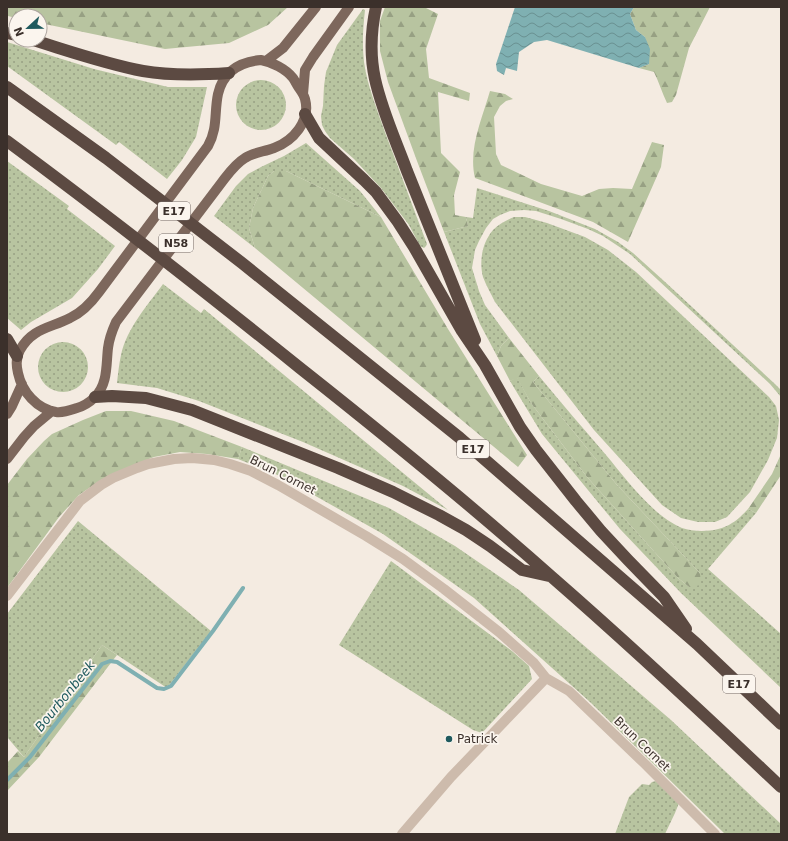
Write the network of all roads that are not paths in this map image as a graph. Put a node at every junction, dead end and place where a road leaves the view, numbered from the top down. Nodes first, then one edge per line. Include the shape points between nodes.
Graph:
1 (316, 7) edge
2 (349, 7) edge
3 (376, 7) edge
4 (48, 44) edge
5 (266, 61) junction
6 (229, 73) junction
7 (7, 87) edge
8 (303, 94) junction
9 (305, 114) junction
10 (7, 141) edge
11 (7, 339) edge
12 (17, 356) junction
13 (485, 365) junction
14 (22, 384) junction
15 (95, 397) junction
16 (52, 411) junction
17 (7, 414) edge
18 (7, 459) edge
19 (552, 577) junction
20 (7, 596) edge
21 (697, 644) junction
22 (546, 678) junction
23 (781, 724) edge
24 (781, 787) edge
25 (402, 834) edge
26 (715, 834) edge

1 - 5 main road via 283,48
2 - 8 main road, N58 via 305,70
3 - 13 highway via 372,59 381,103
4 - 6 highway via 143,70 183,75
5 - 6 main road via 243,64
5 - 8 main road, N58 via 286,70
6 - 12 main road, N58 via 218,95 214,134 208,146 100,292 80,312 33,335
7 - 21 highway, E17 via 106,158 242,263 460,438
8 - 9 main road, N58
9 - 13 highway via 319,138 364,180 388,207
9 - 15 main road, N58 via 300,129 288,141 249,156 233,168 116,322 108,348 105,379
10 - 19 highway via 214,298 417,461
11 - 12 highway
12 - 14 main road via 17,368
13 - 21 highway via 520,427 548,466 601,531 664,597
14 - 16 main road via 36,403
14 - 17 main road
15 - 16 main road, N58 via 87,404 72,410
15 - 19 highway via 146,398 199,413 393,492 466,530 522,570
16 - 18 main road via 34,426
19 - 24 highway
20 - 22 street, Brun Cornet via 80,501 101,485 125,472 148,464 174,459 214,460 251,471 278,485 403,559 499,632 534,662
21 - 23 highway, E17
22 - 25 street via 451,777
22 - 26 street, Brun Cornet via 569,691

